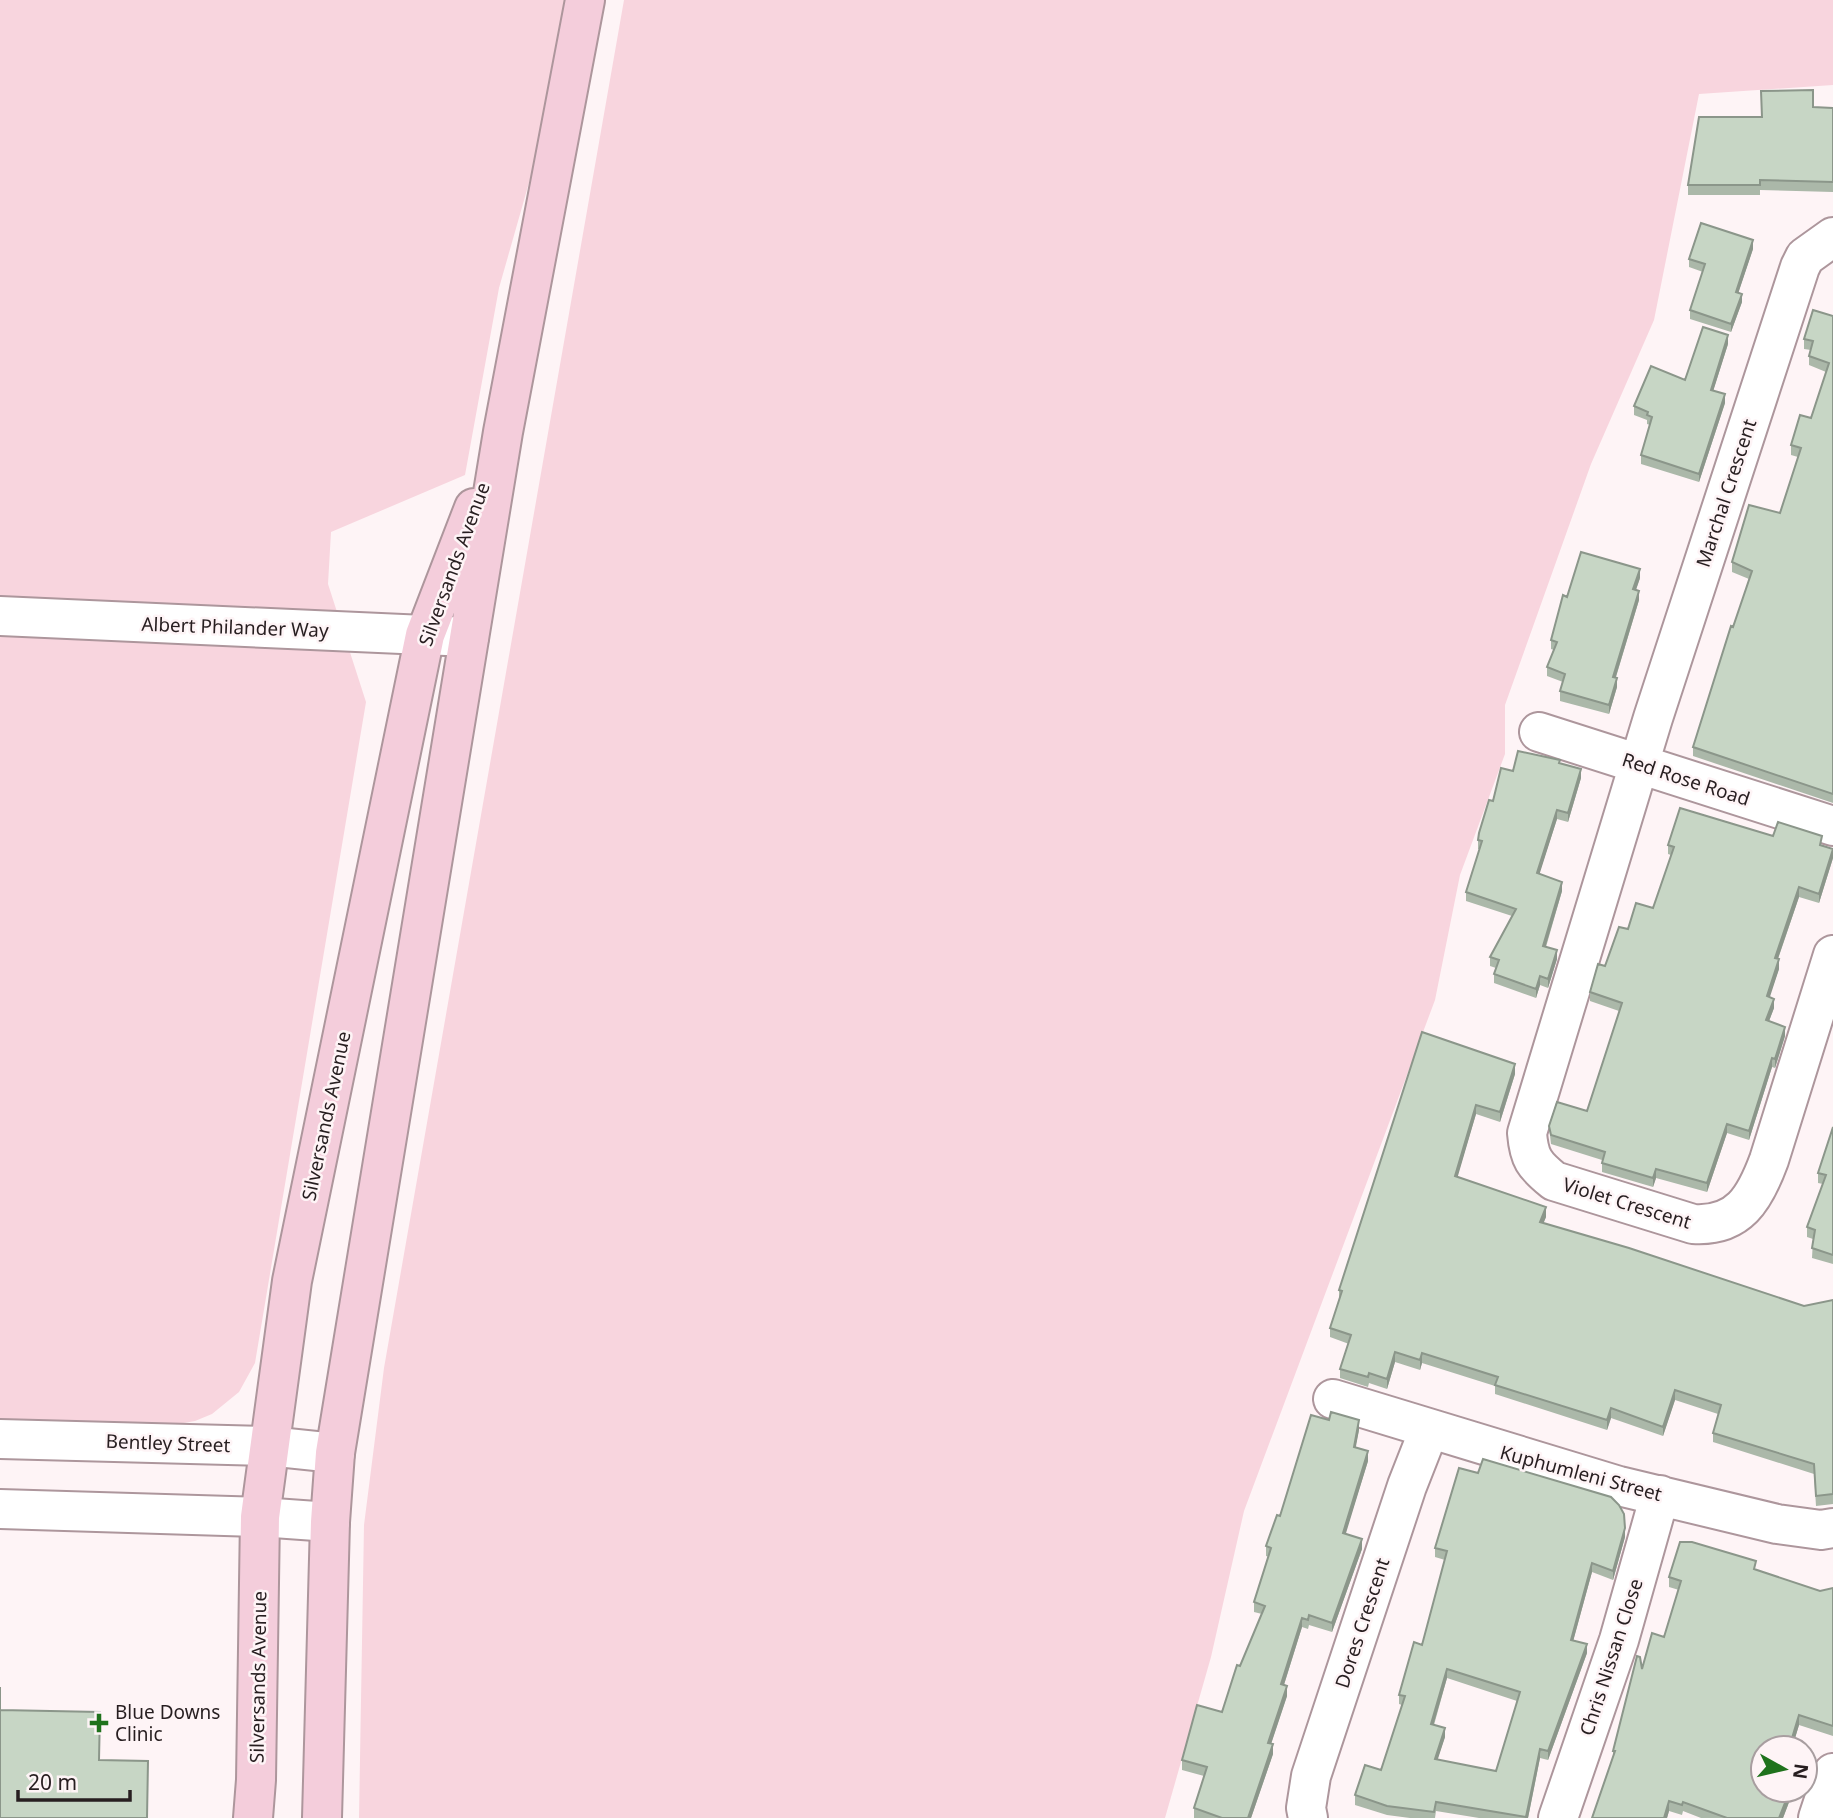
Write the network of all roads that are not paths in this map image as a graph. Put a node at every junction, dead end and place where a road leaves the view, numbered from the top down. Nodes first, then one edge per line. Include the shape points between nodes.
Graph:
1 (585, 0) edge
2 (1833, 237) edge
3 (503, 432) junction
4 (0, 616) edge
5 (425, 635) junction
6 (470, 637) junction
7 (1539, 732) dead end
8 (1639, 764) junction
9 (1833, 826) edge
10 (1833, 955) edge
11 (1333, 1399) dead end
12 (1429, 1430) junction
13 (0, 1439) edge
14 (268, 1446) junction
15 (335, 1453) junction
16 (1660, 1495) junction
17 (0, 1509) edge
18 (260, 1517) junction
19 (330, 1522) junction
20 (1833, 1528) edge
21 (1833, 1773) edge
22 (253, 1818) edge
23 (322, 1818) edge
24 (1308, 1818) edge
25 (1558, 1818) edge
26 (1818, 1818) edge

1 - 3 street, Silversands Avenue
2 - 8 street, Marchal Crescent via 1805,257 1800,267
3 - 5 street, Silversands Avenue
3 - 6 street, Silversands Avenue
4 - 5 street, Albert Philander Way
5 - 6 street, Albert Philander Way
5 - 14 street, Silversands Avenue via 292,1281
6 - 15 street, Silversands Avenue
7 - 8 street, Red Rose Road
8 - 9 street, Red Rose Road
8 - 10 street, Violet Crescent via 1527,1133 1528,1151 1537,1168 1554,1181 1693,1224 1727,1220 1746,1206 1759,1186
11 - 12 street, Kuphumleni Street
12 - 16 street, Kuphumleni Street
12 - 24 street, Dores Crescent via 1311,1776
13 - 14 street, Bentley Street
14 - 15 street, Bentley Street
14 - 18 street, Silversands Avenue
15 - 19 street, Silversands Avenue
16 - 20 street, Kuphumleni Street via 1777,1524
16 - 25 street, Chris Nissan Close via 1619,1640
17 - 18 street
18 - 19 street
18 - 22 street, Silversands Avenue
19 - 23 street, Silversands Avenue
21 - 26 street

